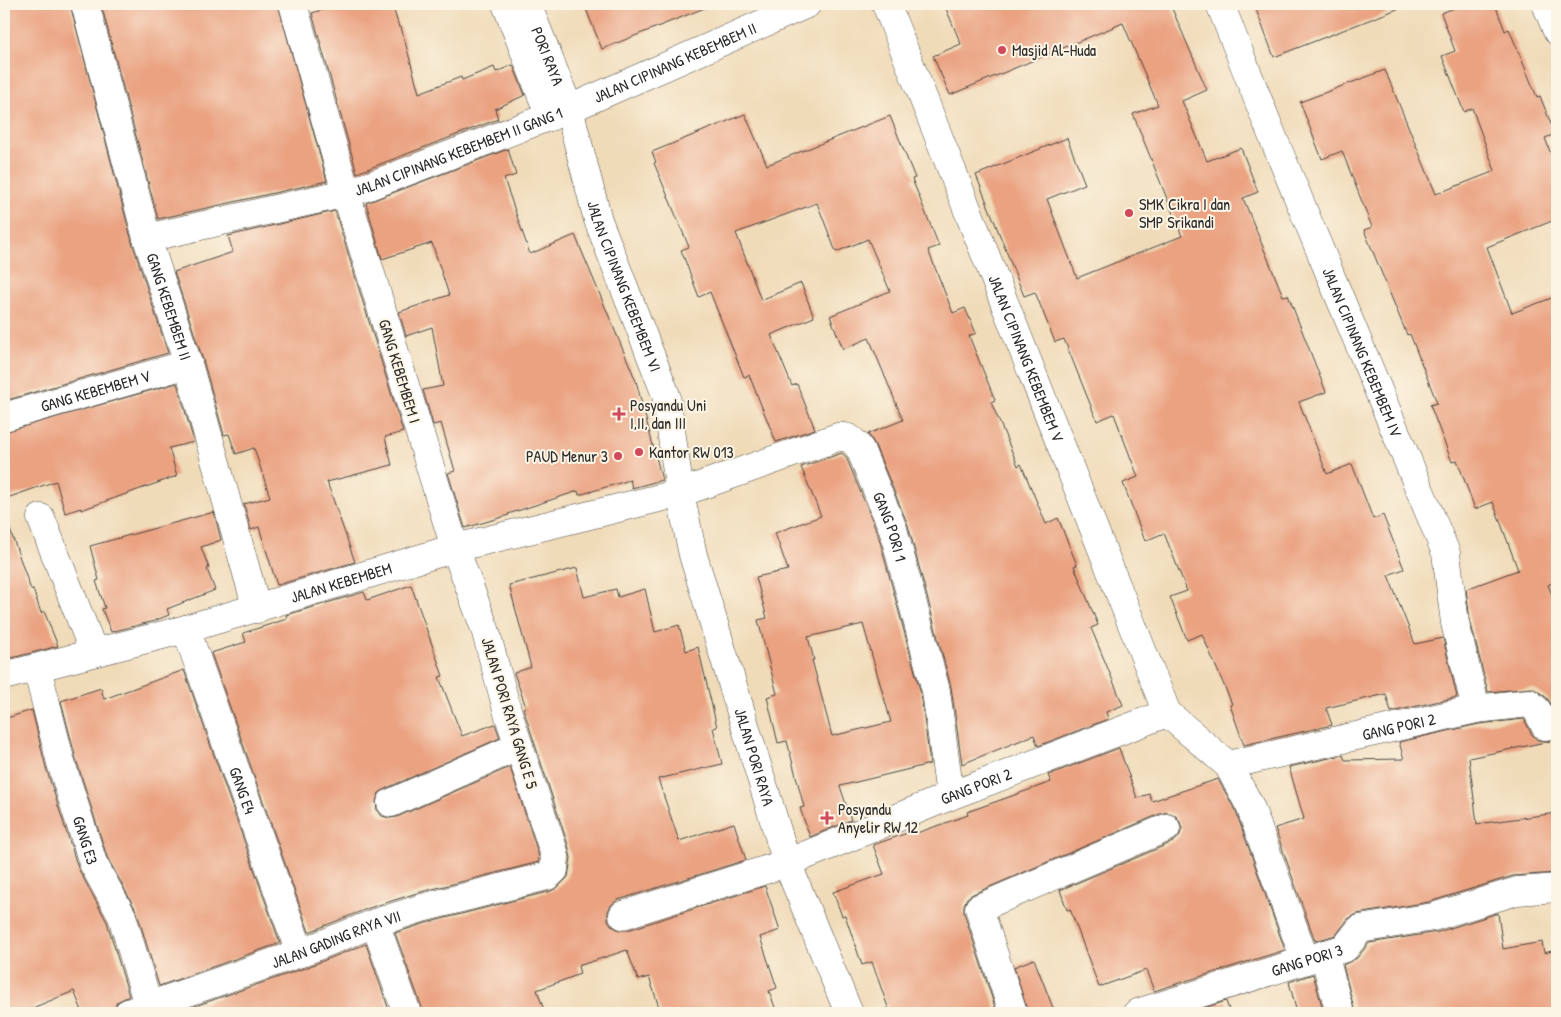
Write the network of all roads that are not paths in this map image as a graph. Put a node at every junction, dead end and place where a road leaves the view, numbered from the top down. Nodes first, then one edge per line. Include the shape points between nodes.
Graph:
1 (85, 4) edge
2 (293, 4) edge
3 (506, 4) edge
4 (527, 4) edge
5 (807, 4) edge
6 (886, 4) edge
7 (1220, 4) edge
8 (1546, 4) edge
9 (1557, 31) edge
10 (560, 113) junction
11 (346, 193) junction
12 (147, 238) junction
13 (188, 364) junction
14 (4, 416) edge
15 (680, 493) junction
16 (42, 518) dead end
17 (455, 548) junction
18 (257, 609) junction
19 (186, 629) junction
20 (94, 653) junction
21 (37, 668) junction
22 (4, 676) edge
23 (1476, 709) junction
24 (1167, 714) junction
25 (1557, 724) edge
26 (519, 746) junction
27 (1228, 765) junction
28 (950, 796) junction
29 (391, 803) dead end
30 (1166, 828) dead end
31 (787, 863) junction
32 (547, 876) joint
33 (1557, 888) edge
34 (623, 915) dead end
35 (375, 924) junction
36 (300, 953) junction
37 (1314, 957) junction
38 (138, 1009) edge
39 (1146, 1012) edge
40 (407, 1013) edge
41 (849, 1013) edge
42 (1013, 1013) edge
43 (1340, 1013) edge

1 - 12 street, GANG KEBEMBEM II
2 - 11 street, GANG KEBEMBEM I
3 - 10 street
4 - 10 street, PORI RAYA
5 - 10 street, JALAN CIPINANG KEBEMBEM II
6 - 24 street, JALAN CIPINANG KEBEMBEM V
7 - 23 street, JALAN CIPINANG KEBEMBEM IV via 1446,553 1455,623
8 - 9 street
10 - 11 street, JALAN CIPINANG KEBEMBEM II GANG 1
10 - 15 street, JALAN CIPINANG KEBEMBEM VI via 666,395
11 - 12 street
11 - 17 street, GANG KEBEMBEM I
12 - 13 street, GANG KEBEMBEM II
13 - 14 street, GANG KEBEMBEM V
13 - 18 street, GANG KEBEMBEM II
15 - 17 street, JALAN KEBEMBEM
15 - 28 street, GANG PORI 1 via 838,437 845,436 854,441 893,529 936,691
15 - 31 street, JALAN PORI RAYA via 693,555
16 - 20 street
17 - 18 street, JALAN KEBEMBEM
17 - 26 street, JALAN PORI RAYA GANG E 5 via 485,629
18 - 19 street, JALAN KEBEMBEM
19 - 20 street, JALAN KEBEMBEM
19 - 36 street, GANG E4
20 - 21 street, JALAN KEBEMBEM
21 - 22 street, JALAN KEBEMBEM
21 - 38 street, GANG E3 via 61,763 93,863 122,916
23 - 25 street, GANG PORI 2 via 1529,702 1545,726
23 - 27 street, GANG PORI 2
24 - 27 street
24 - 28 street, GANG PORI 2
26 - 29 street
26 - 32 street, JALAN PORI RAYA GANG E 5 via 555,857 554,870
27 - 37 street via 1250,806
28 - 31 street, GANG PORI 2
30 - 42 street via 979,908
31 - 34 street, GANG PORI 2
31 - 41 street, JALAN PORI RAYA
32 - 35 street, JALAN GADING RAYA VII via 422,908
33 - 37 street, GANG PORI 3 via 1517,890 1433,917 1360,929 1345,948
35 - 36 street, JALAN GADING RAYA VII
35 - 40 street
36 - 38 street, JALAN GADING RAYA VII
37 - 39 street, GANG PORI 3
37 - 43 street

